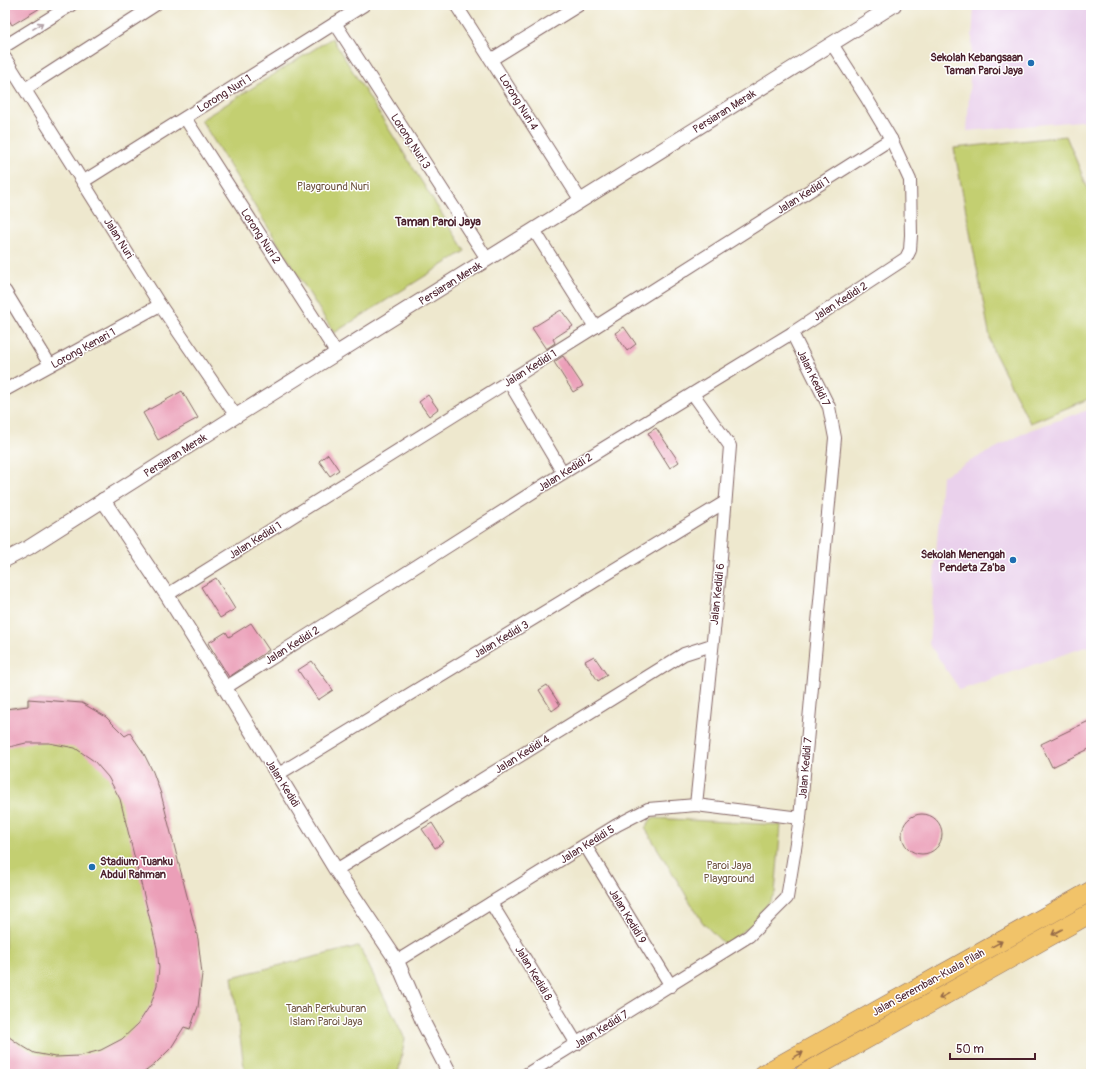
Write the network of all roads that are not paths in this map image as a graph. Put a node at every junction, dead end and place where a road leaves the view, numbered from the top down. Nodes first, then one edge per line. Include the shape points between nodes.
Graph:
1 (71, 5) edge
2 (155, 5) edge
3 (364, 5) edge
4 (456, 5) edge
5 (579, 5) edge
6 (894, 5) edge
7 (334, 23) junction
8 (832, 44) junction
9 (5, 46) edge
10 (5, 58) edge
11 (492, 59) junction
12 (25, 89) junction
13 (184, 118) junction
14 (891, 139) junction
15 (84, 181) junction
16 (581, 200) junction
17 (534, 230) junction
18 (488, 259) junction
19 (5, 291) edge
20 (160, 305) junction
21 (595, 328) junction
22 (792, 333) junction
23 (337, 354) junction
24 (50, 365) junction
25 (508, 382) junction
26 (5, 390) edge
27 (693, 394) junction
28 (236, 416) junction
29 (563, 473) junction
30 (102, 500) junction
31 (725, 502) junction
32 (5, 560) edge
33 (167, 595) junction
34 (712, 645) junction
35 (225, 688) junction
36 (277, 775) junction
37 (696, 805) junction
38 (800, 818) junction
39 (585, 846) junction
40 (336, 870) junction
41 (1091, 891) edge
42 (491, 903) junction
43 (1091, 913) edge
44 (397, 961) junction
45 (671, 986) junction
46 (577, 1044) junction
47 (450, 1074) edge
48 (527, 1074) edge
49 (764, 1074) edge
50 (804, 1074) edge

9 -> 1 street
2 - 12 street
3 - 7 street, Lorong Nuri 1
4 - 11 street, Lorong Nuri 4
5 - 11 street
6 - 8 street, Persiaran Merak
7 - 13 street, Lorong Nuri 1
7 - 18 street, Lorong Nuri 3
8 - 14 street
8 - 16 street, Persiaran Merak
10 - 12 street, Jalan Nuri
11 - 16 street, Lorong Nuri 4
12 - 15 street, Jalan Nuri
13 - 15 street, Lorong Nuri 1
13 - 23 street, Lorong Nuri 2
14 - 21 street, Jalan Kedidi 1
14 - 22 street, Jalan Kedidi 2 via 910,180 911,235 910,250 906,258
15 - 20 street, Jalan Nuri
16 - 17 street, Persiaran Merak
17 - 18 street, Persiaran Merak
17 - 21 street
18 - 23 street, Persiaran Merak
19 - 24 street
20 - 24 street, Lorong Kenari 1
20 - 28 street, Jalan Nuri
21 - 25 street, Jalan Kedidi 1
22 - 27 street, Jalan Kedidi 2
22 - 38 street, Jalan Kedidi 7 via 829,407 835,438
23 - 28 street, Persiaran Merak
24 - 26 street, Lorong Kenari 1
25 - 29 street
25 - 33 street, Jalan Kedidi 1
27 - 29 street, Jalan Kedidi 2
27 - 31 street, Jalan Kedidi 6 via 730,446
28 - 30 street, Persiaran Merak
29 - 35 street, Jalan Kedidi 2
30 - 32 street, Persiaran Merak
30 - 33 street, Jalan Kedidi
31 - 34 street, Jalan Kedidi 6
31 - 36 street, Jalan Kedidi 3
33 - 35 street, Jalan Kedidi
34 - 37 street, Jalan Kedidi 6
34 - 40 street, Jalan Kedidi 4 via 684,654
35 - 36 street, Jalan Kedidi
36 - 40 street, Jalan Kedidi
37 - 38 street, Jalan Kedidi 5
37 - 39 street, Jalan Kedidi 5 via 648,809
38 - 45 street, Jalan Kedidi 7 via 787,898 749,936
39 - 42 street, Jalan Kedidi 5
39 - 45 street, Jalan Kedidi 9
40 - 44 street, Jalan Kedidi
49 -> 41 highway, Jalan Seremban-Kuala Pilah
42 - 44 street, Jalan Kedidi 5
42 - 46 street, Jalan Kedidi 8
43 -> 50 highway, Jalan Seremban-Kuala Pilah
44 - 47 street, Jalan Kedidi via 424,1024
45 - 46 street, Jalan Kedidi 7
46 - 48 street, Jalan Kedidi 7

